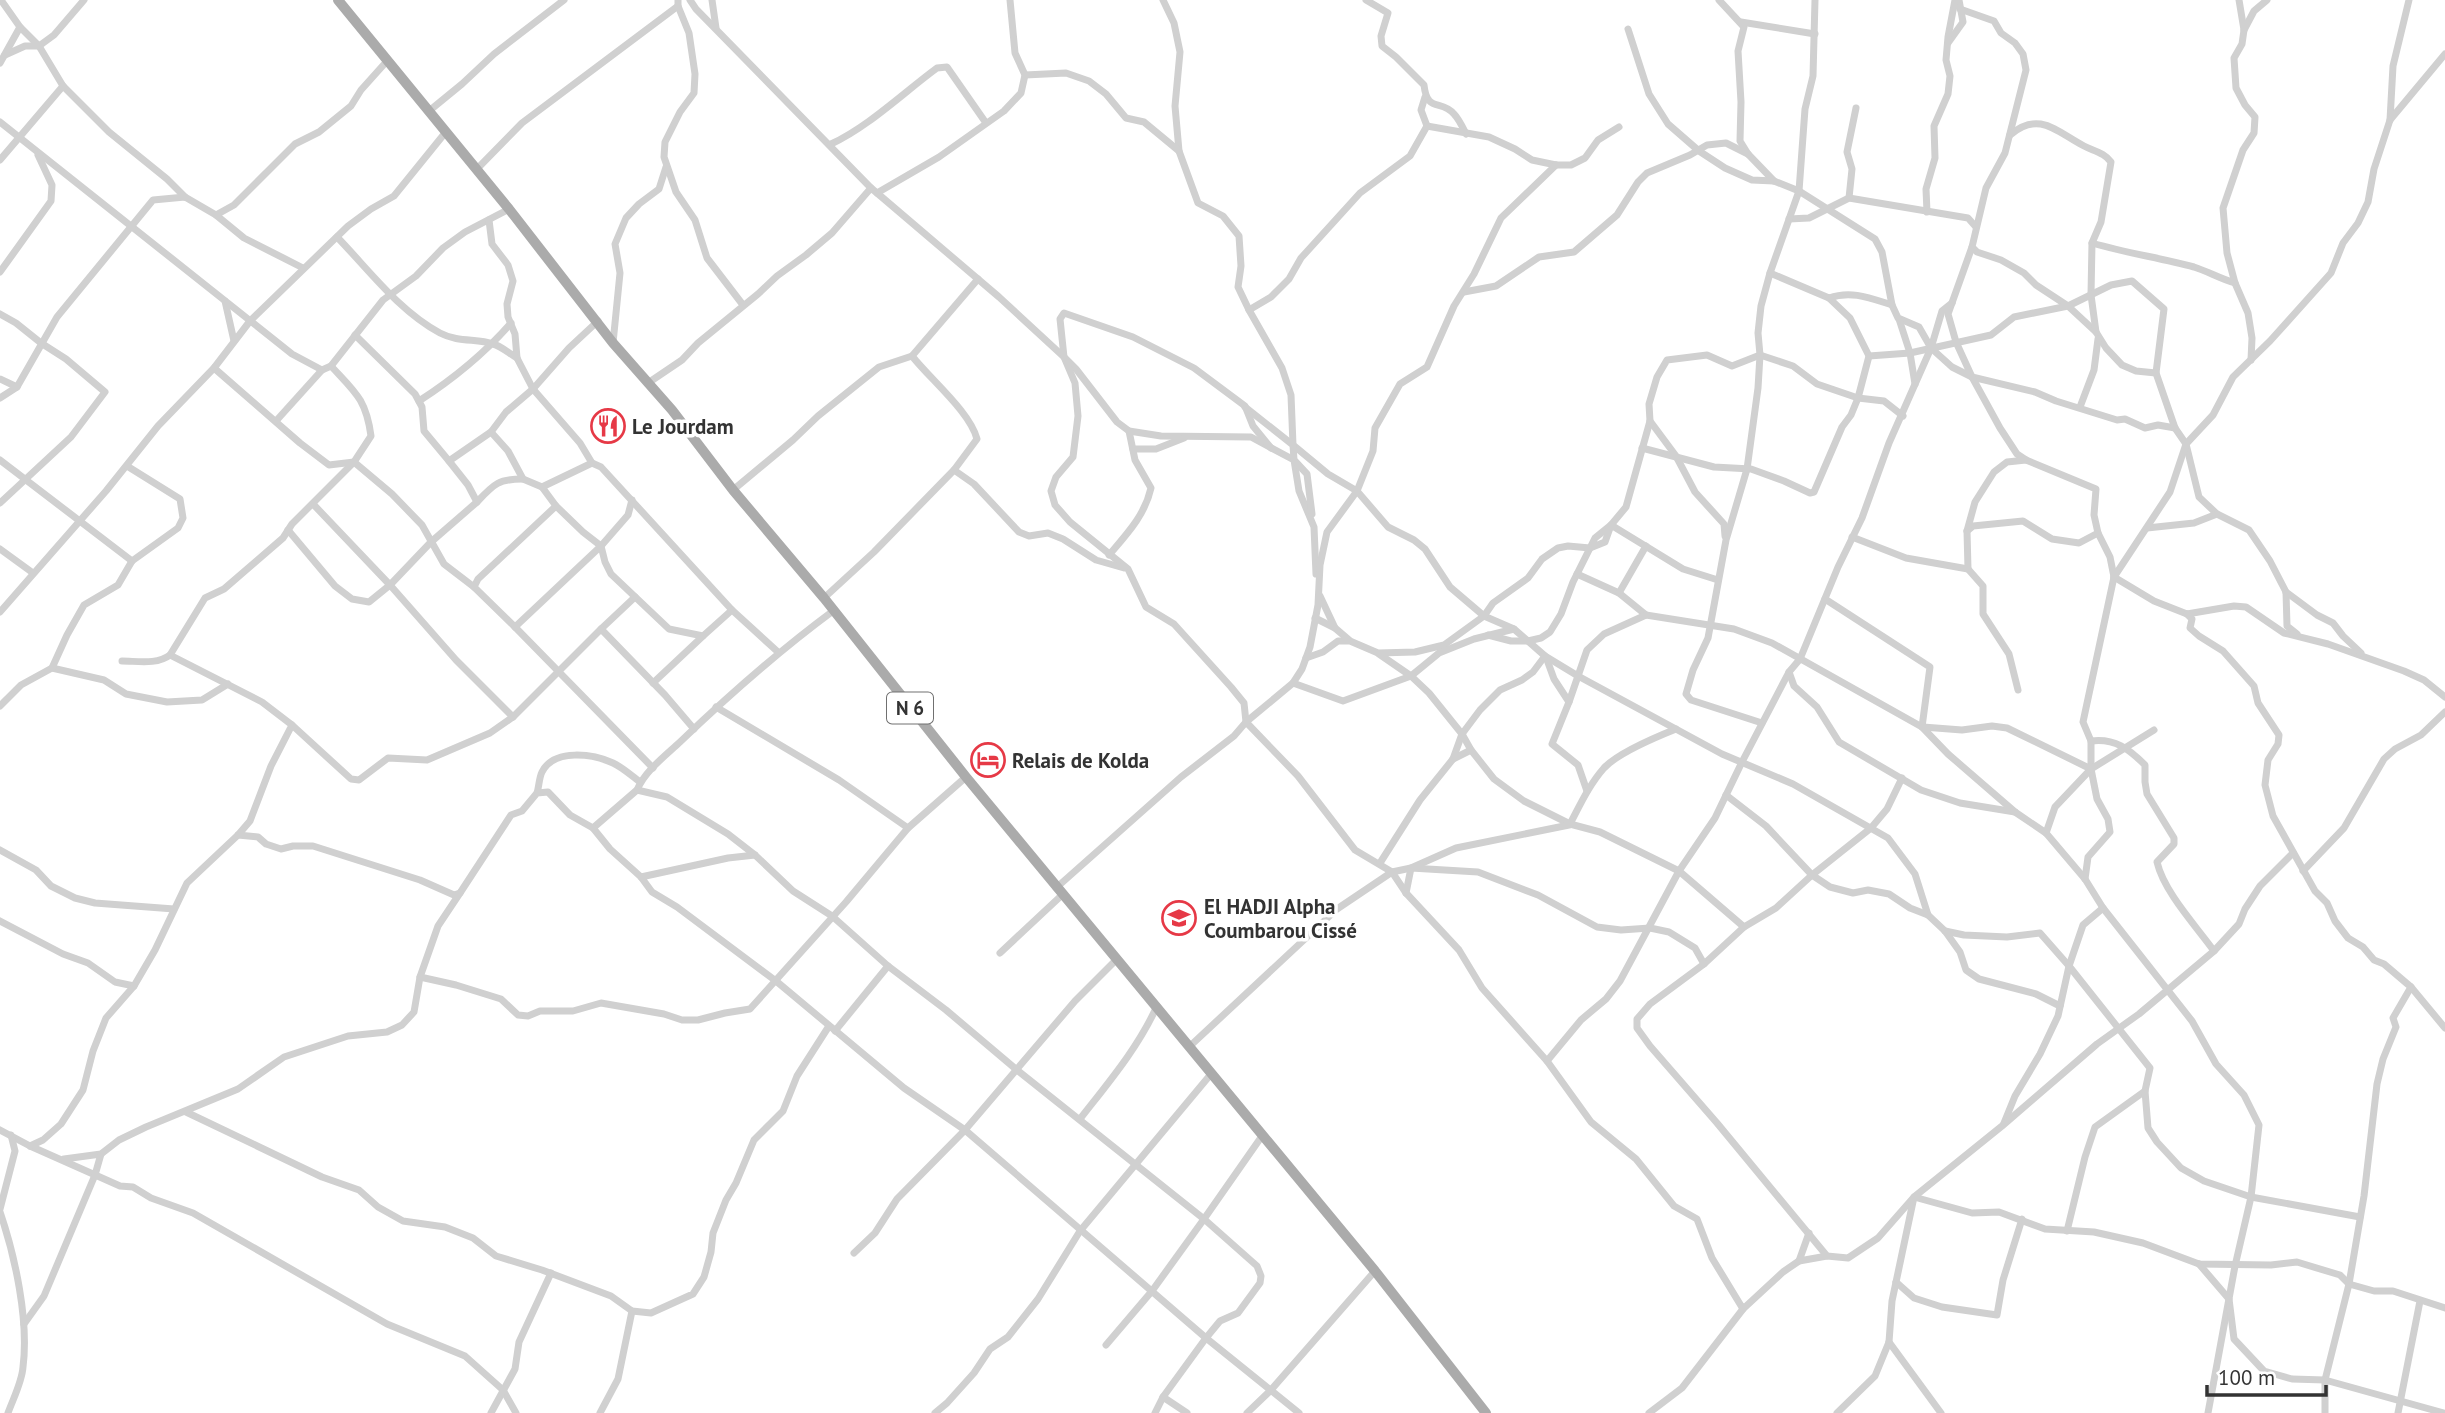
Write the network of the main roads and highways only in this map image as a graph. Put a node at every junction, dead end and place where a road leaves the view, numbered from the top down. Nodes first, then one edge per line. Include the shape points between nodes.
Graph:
1 (339, 0) edge
2 (1486, 1413) edge

1 - 2 main road, N 6

